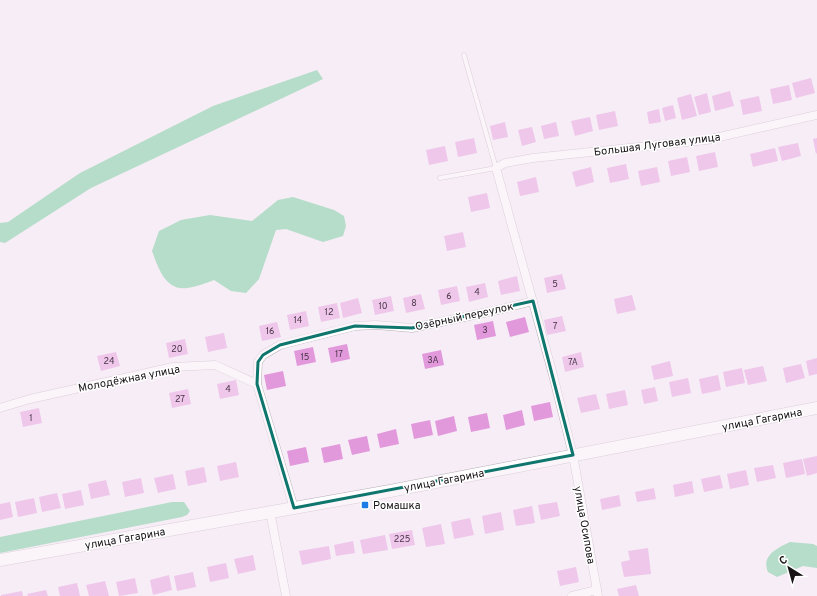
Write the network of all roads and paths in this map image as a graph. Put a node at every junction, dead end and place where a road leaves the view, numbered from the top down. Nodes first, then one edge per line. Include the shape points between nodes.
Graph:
1 (464, 55) dead end
2 (817, 114) edge
3 (496, 168) junction
4 (440, 178) dead end
5 (533, 301) junction
6 (257, 384) junction
7 (0, 408) edge
8 (817, 408) edge
9 (572, 455) junction
10 (294, 508) junction
11 (270, 512) junction
12 (0, 560) edge
13 (597, 593) edge
14 (286, 596) edge
15 (572, 596) edge

1 - 3 lane
2 - 3 street, Большая Луговая улица via 706,140 533,158 505,163
3 - 4 lane
3 - 5 street, улица Осипова
5 - 6 street, Озёрный переулок via 412,328 355,326 280,345 263,355 258,362
5 - 9 street, улица Осипова
6 - 7 street, Молодёжная улица via 215,365 173,367
6 - 10 street, Озёрный переулок
8 - 9 main road, улица Гагарина
9 - 10 main road, улица Гагарина
9 - 13 street, улица Осипова
10 - 11 main road, улица Гагарина
11 - 12 main road, улица Гагарина
11 - 14 street
13 - 15 street

